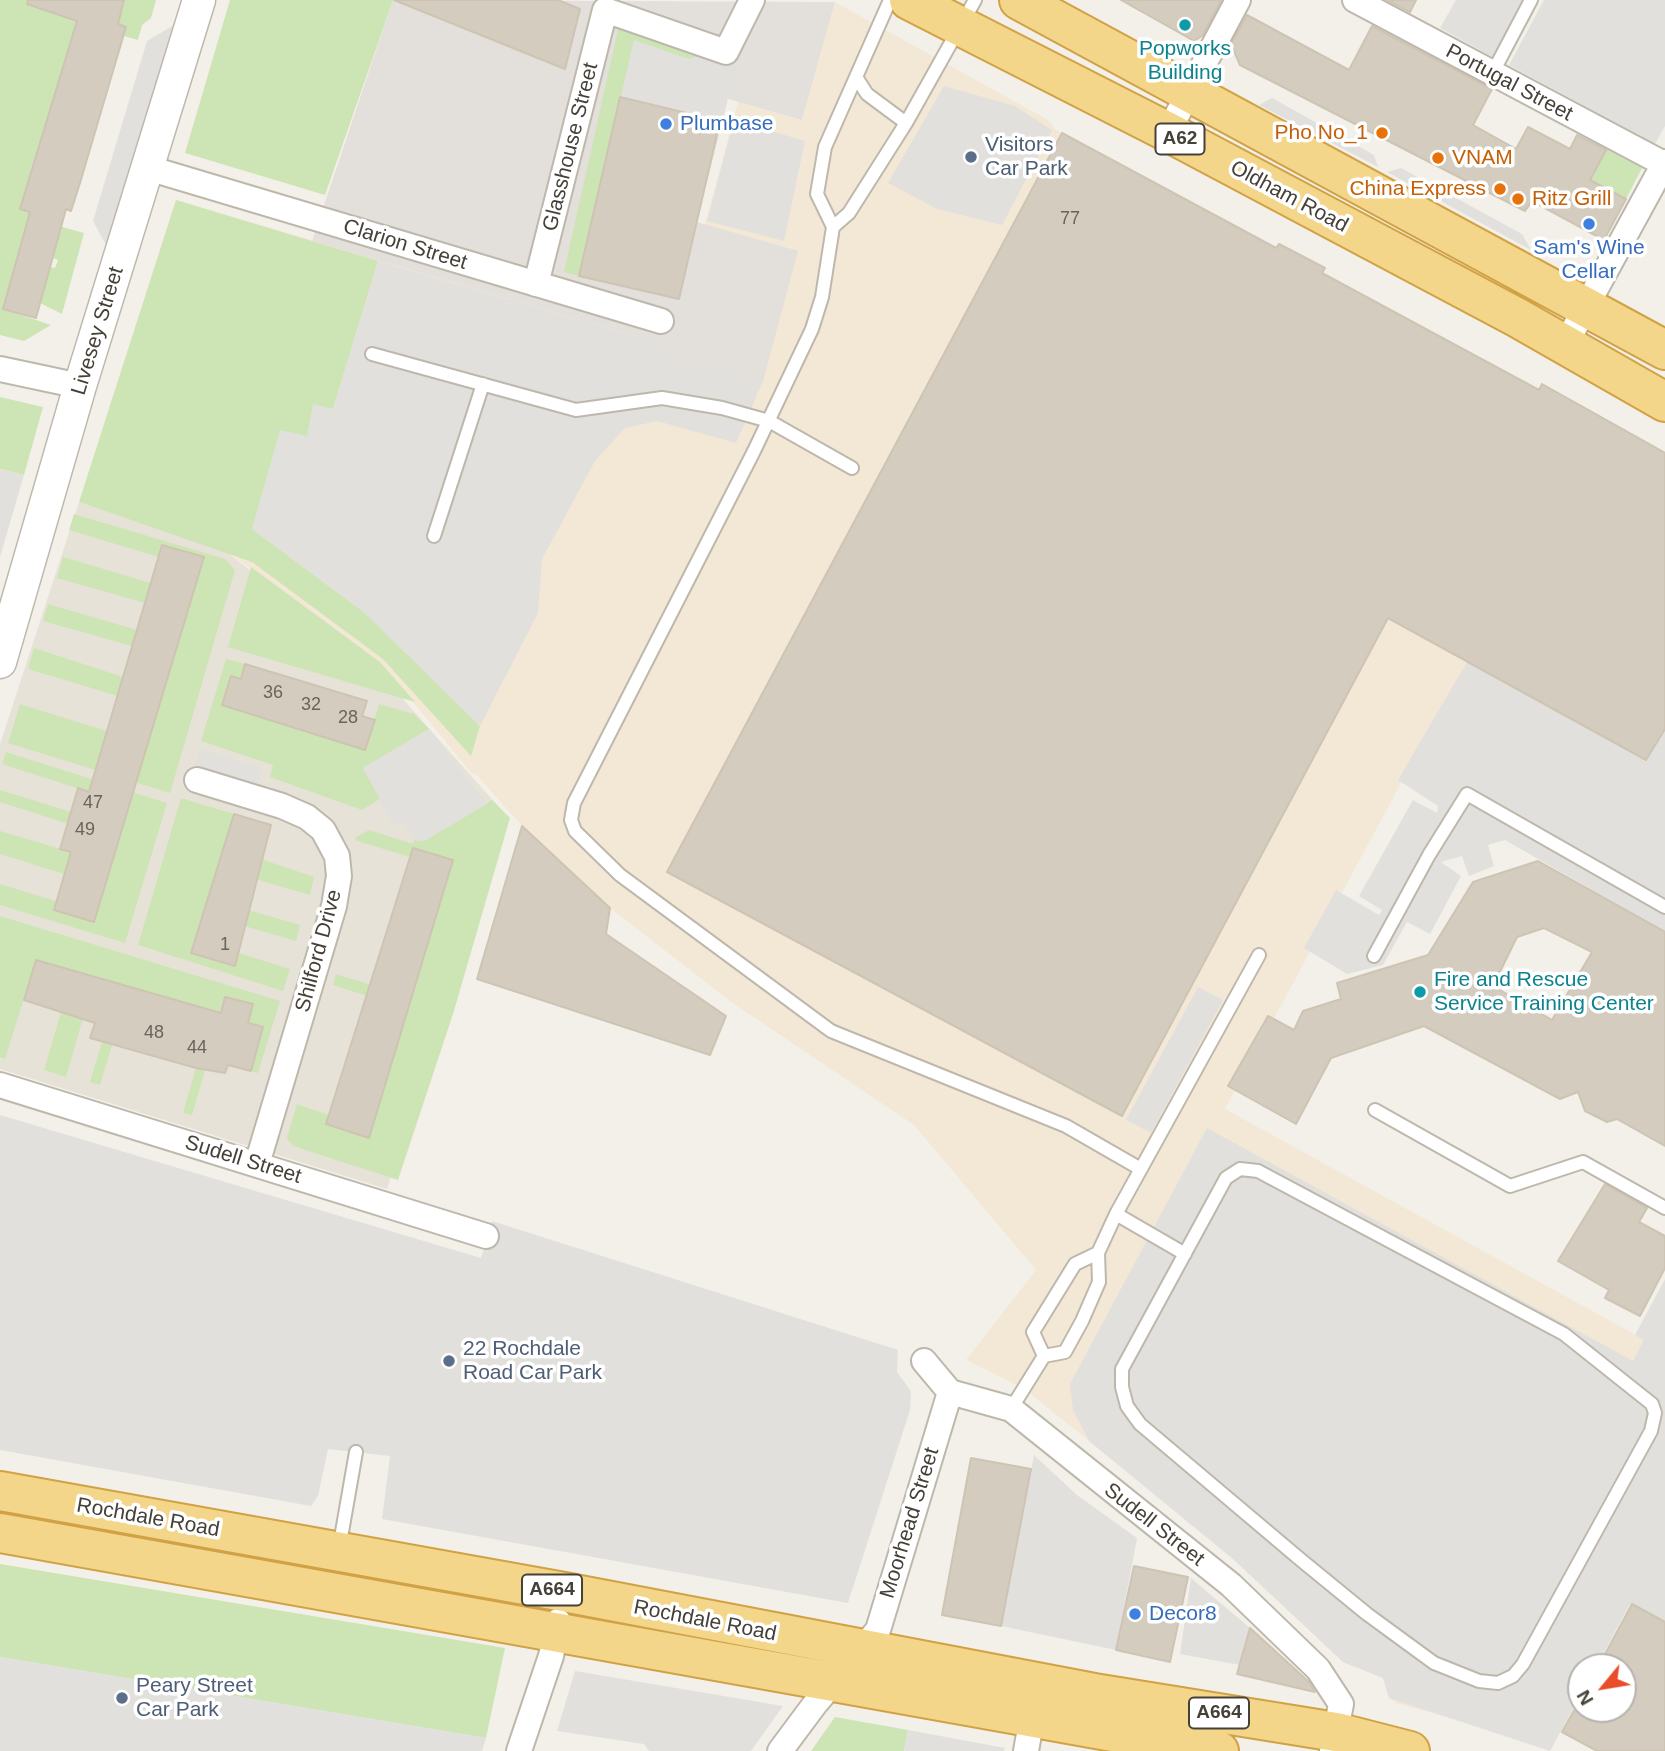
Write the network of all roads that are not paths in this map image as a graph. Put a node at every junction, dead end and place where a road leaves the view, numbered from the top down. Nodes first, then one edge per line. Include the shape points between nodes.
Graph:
1 (199, 0) edge
2 (752, 0) edge
3 (890, 0) edge
4 (909, 0) edge
5 (1019, 0) edge
6 (1238, 0) edge
7 (1355, 0) edge
8 (1531, 0) edge
9 (968, 13) edge
10 (1492, 74) junction
11 (856, 77) junction
12 (1189, 92) junction
13 (906, 123) junction
14 (1168, 132) junction
15 (1664, 163) edge
16 (148, 169) junction
17 (833, 227) junction
18 (536, 284) junction
19 (1587, 307) junction
20 (661, 321) dead end
21 (1564, 347) junction
22 (1665, 350) edge
23 (372, 354) dead end
24 (0, 369) edge
25 (483, 384) junction
26 (80, 386) junction
27 (1665, 402) edge
28 (769, 421) junction
29 (852, 468) dead end
30 (434, 536) dead end
31 (0, 662) edge
32 (197, 780) dead end
33 (1665, 907) edge
34 (1259, 955) dead end
35 (1374, 956) dead end
36 (0, 1085) edge
37 (1375, 1110) dead end
38 (257, 1164) junction
39 (1139, 1168) junction
40 (1665, 1208) edge
41 (1116, 1214) junction
42 (485, 1236) dead end
43 (1098, 1254) junction
44 (1185, 1254) junction
45 (1044, 1356) junction
46 (924, 1361) dead end
47 (950, 1392) junction
48 (1011, 1409) junction
49 (356, 1452) dead end
50 (0, 1491) edge
51 (0, 1533) edge
52 (335, 1572) junction
53 (564, 1592) junction
54 (555, 1632) junction
55 (862, 1650) junction
56 (833, 1684) junction
57 (1029, 1734) edge
58 (1334, 1742) edge
59 (519, 1751) edge
60 (780, 1751) edge
61 (1219, 1751) edge
62 (1410, 1751) edge

1 - 16 street, Livesey Street
2 - 18 street, Glasshouse Street via 726,52 605,10
3 - 11 lane
4 - 9 highway, Oldham Road / A62
5 - 12 highway, Oldham Road / A62
6 - 12 street
7 - 10 street, Portugal Street
8 - 10 lane
9 - 13 lane
9 - 14 highway, Oldham Road / A62
10 - 15 street, Portugal Street
11 - 13 lane via 867,94
11 - 17 lane via 825,147 817,194
12 - 14 street
12 - 19 highway, Oldham Road / A62
13 - 17 lane via 849,213
14 - 21 highway, Oldham Road / A62 via 1518,318
15 - 19 street
16 - 18 street, Clarion Street
16 - 26 street, Livesey Street
17 - 28 lane via 822,297
18 - 20 street, Clarion Street
19 - 21 street
19 - 22 highway, Oldham Road / A62
21 - 27 highway, Oldham Road / A62
23 - 25 lane
24 - 26 street
25 - 28 lane via 576,411 662,398
25 - 30 lane
26 - 31 street, Livesey Street
28 - 29 lane
28 - 39 lane via 574,803 571,820 575,831 620,875 831,1031 1066,1126
32 - 38 street, Shilford Drive via 307,817 323,830 337,856 334,906
33 - 35 lane via 1467,794
34 - 39 lane
36 - 38 street, Sudell Street
37 - 40 lane via 1510,1186 1583,1162
38 - 42 street, Sudell Street
39 - 41 lane
41 - 43 lane
41 - 44 lane
43 - 45 lane via 1099,1282 1082,1321 1065,1352
43 - 45 lane via 1075,1264 1033,1332
44 - 44 lane via 1226,1178 1240,1169 1258,1171 1564,1334 1652,1404 1651,1431 1513,1676 1498,1682 1479,1681 1434,1663 1348,1599 1140,1424 1127,1406 1122,1369
45 - 48 lane
46 - 47 street
47 - 48 street, Sudell Street
47 - 55 street, Moorhead Street via 878,1630
48 - 58 street, Sudell Street via 1231,1585 1318,1669 1341,1704
49 - 52 lane
50 - 52 highway, Rochdale Road / A664
51 - 52 highway, Rochdale Road / A664
52 - 53 highway, Rochdale Road / A664
52 - 54 highway, Rochdale Road / A664
53 - 54 street
53 - 55 highway, Rochdale Road / A664
54 - 56 highway, Rochdale Road / A664
54 - 59 street
55 - 56 street, Moorhead Street
55 - 58 highway, Rochdale Road / A664
56 - 57 highway, Rochdale Road / A664
56 - 60 street, Moorhead Street
57 - 61 highway, Rochdale Road / A664
58 - 62 highway, Rochdale Road / A664

